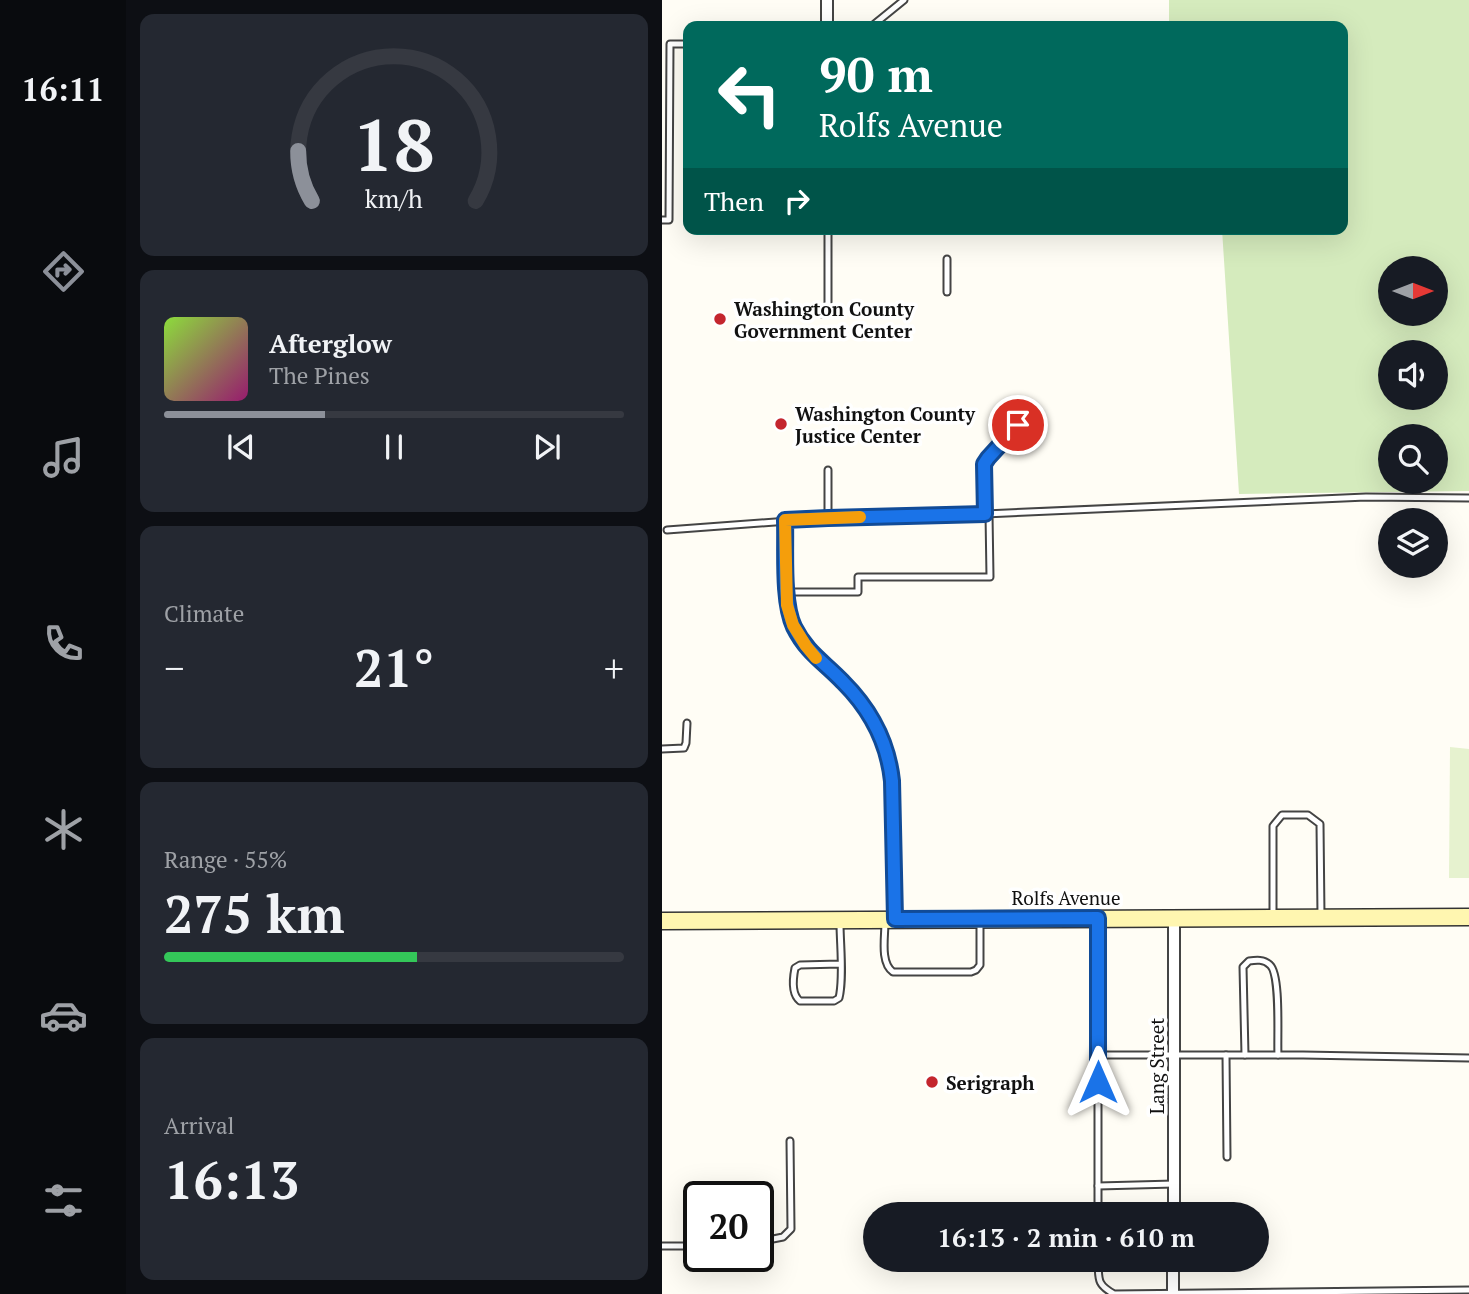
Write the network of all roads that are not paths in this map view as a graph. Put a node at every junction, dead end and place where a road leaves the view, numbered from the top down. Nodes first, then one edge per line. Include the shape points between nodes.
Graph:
1 (827, 0) edge
2 (904, 0) edge
3 (827, 21) edge
4 (878, 21) edge
5 (683, 44) edge
6 (662, 220) edge
7 (828, 235) edge
8 (947, 258) dead end
9 (947, 292) dead end
10 (782, 314) dead end
11 (1018, 425) dead end
12 (828, 470) dead end
13 (1469, 498) edge
14 (987, 514) junction
15 (828, 518) junction
16 (785, 520) junction
17 (667, 530) dead end
18 (787, 592) junction
19 (687, 723) dead end
20 (662, 749) edge
21 (1174, 917) junction
22 (1469, 917) edge
23 (1098, 918) junction
24 (1273, 918) junction
25 (1321, 918) junction
26 (839, 919) junction
27 (890, 919) junction
28 (980, 919) junction
29 (662, 921) edge
30 (840, 964) junction
31 (1098, 1055) junction
32 (1174, 1055) junction
33 (1227, 1055) junction
34 (1245, 1055) junction
35 (1277, 1055) junction
36 (1469, 1058) edge
37 (790, 1141) dead end
38 (1227, 1157) dead end
39 (1174, 1184) junction
40 (1098, 1186) junction
41 (1098, 1202) edge
42 (1174, 1202) edge
43 (774, 1239) edge
44 (662, 1246) edge
45 (683, 1246) edge
46 (1098, 1272) edge
47 (1174, 1272) edge
48 (1469, 1290) edge
49 (1173, 1293) edge

1 - 3 street
2 - 4 lane
5 - 6 lane via 670,44 669,220
7 - 10 lane via 828,314
8 - 9 lane
11 - 14 lane via 984,464
12 - 15 lane
13 - 14 lane
14 - 15 lane
14 - 18 lane via 990,577 858,577 858,592
15 - 16 lane
16 - 17 lane
16 - 18 lane
18 - 27 lane via 793,625 806,646 863,706 885,746 892,781
19 - 20 lane via 684,748
21 - 23 street, Rolfs Avenue
21 - 24 street, Rolfs Avenue
21 - 32 street, Lang Street
22 - 25 street, Rolfs Avenue
23 - 28 street, Rolfs Avenue
23 - 31 lane
24 - 25 street, Rolfs Avenue
24 - 25 lane via 1273,826 1282,815 1308,815 1320,824
26 - 27 street, Rolfs Avenue
26 - 29 street, Rolfs Avenue
26 - 30 lane
27 - 28 street, Rolfs Avenue
27 - 28 lane via 885,961 893,972 976,970 980,965
30 - 30 lane via 839,998 796,998 795,968
31 - 32 lane
31 - 40 lane
32 - 33 lane
32 - 39 street, Lang Street
33 - 34 lane
33 - 38 lane
34 - 35 lane
34 - 35 lane via 1243,967 1260,960 1271,965 1275,974
35 - 36 lane
37 - 43 lane via 791,1228
39 - 40 lane
39 - 42 street, Lang Street
40 - 41 lane
44 - 45 lane
46 - 49 lane via 1098,1280 1114,1294
47 - 49 street
48 - 49 lane

